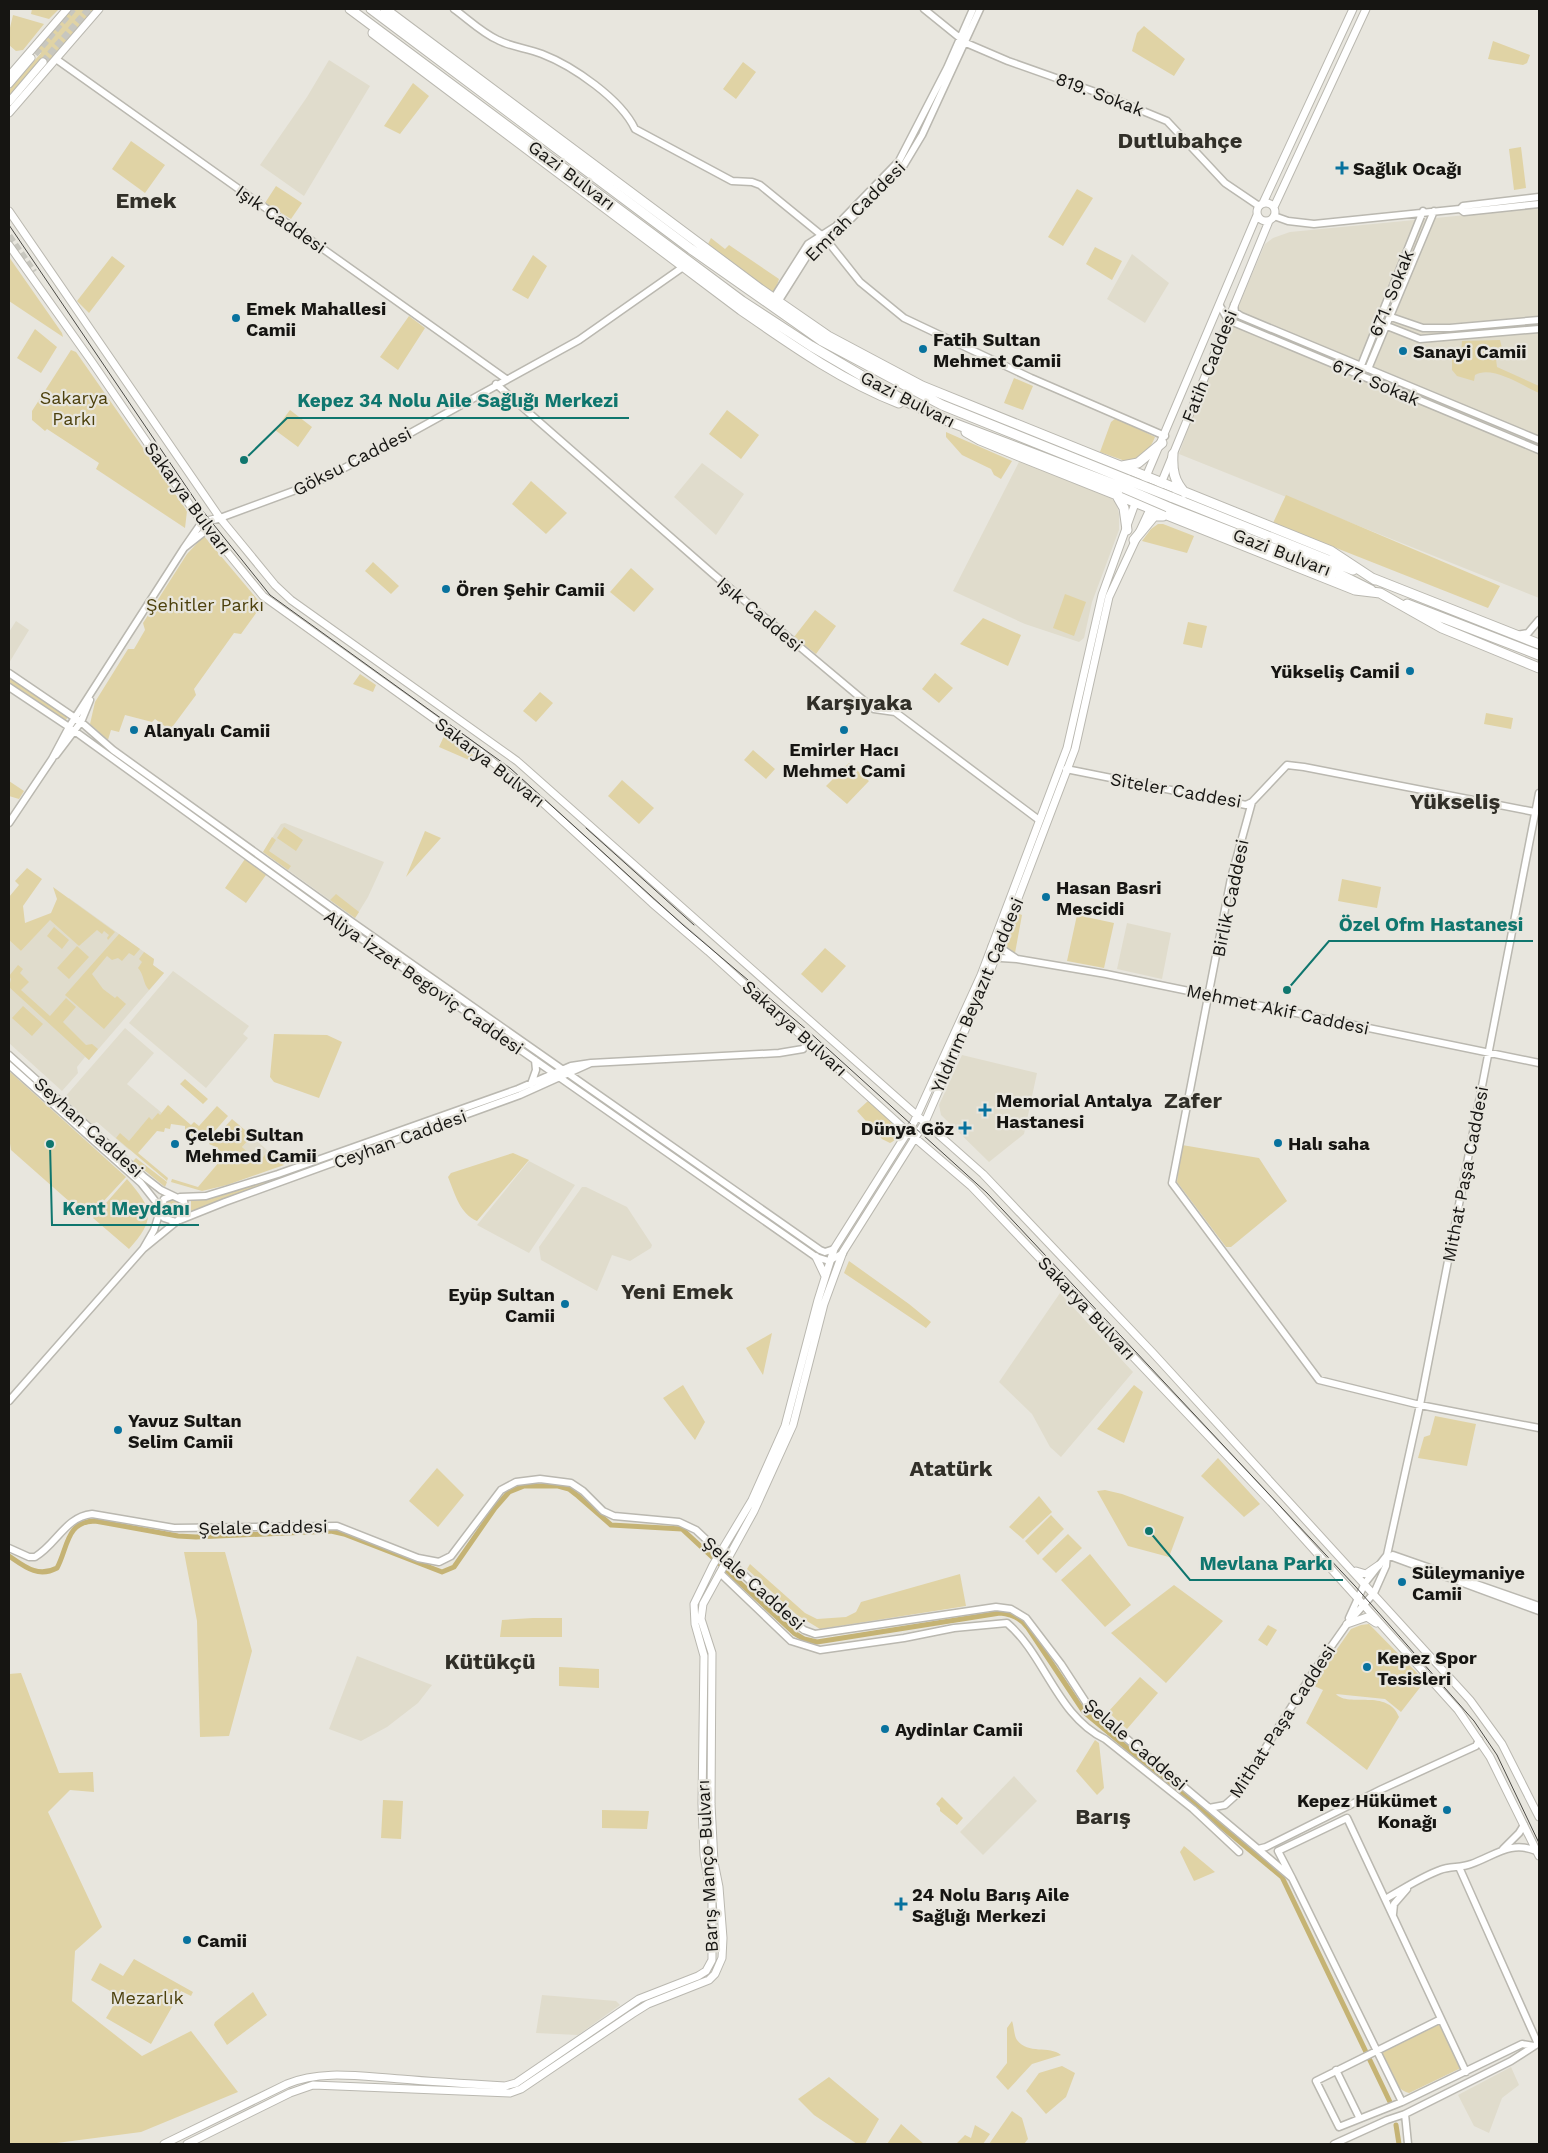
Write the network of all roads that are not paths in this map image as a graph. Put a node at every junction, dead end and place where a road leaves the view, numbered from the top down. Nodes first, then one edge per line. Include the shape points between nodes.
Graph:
1 (67, 9) edge
2 (98, 9) edge
3 (349, 9) edge
4 (370, 9) edge
5 (385, 9) edge
6 (454, 9) edge
7 (924, 9) edge
8 (973, 9) edge
9 (980, 9) edge
10 (1353, 9) edge
11 (1366, 9) edge
12 (961, 37) junction
13 (966, 42) junction
14 (35, 54) tunnel mouth
15 (56, 59) junction
16 (43, 62) tunnel mouth
17 (9, 76) edge
18 (9, 84) edge
19 (9, 102) edge
20 (9, 113) edge
21 (1539, 198) edge
22 (1539, 204) edge
23 (1261, 205) junction
24 (1274, 207) junction
25 (1460, 209) junction
26 (9, 211) edge
27 (1423, 211) junction
28 (1434, 211) junction
29 (1257, 215) junction
30 (1271, 218) junction
31 (823, 236) junction
32 (9, 245) edge
33 (683, 267) junction
34 (34, 272) tunnel mouth
35 (776, 301) junction
36 (1234, 305) junction
37 (1220, 306) junction
38 (1391, 317) junction
39 (1228, 320) junction
40 (1539, 320) edge
41 (1387, 326) junction
42 (1539, 329) edge
43 (92, 362) junction
44 (1361, 366) junction
45 (1368, 369) junction
46 (1358, 374) junction
47 (506, 378) junction
48 (496, 384) junction
49 (942, 405) junction
50 (925, 410) junction
51 (1020, 426) junction
52 (1164, 440) junction
53 (1539, 440) edge
54 (1539, 450) edge
55 (1173, 454) junction
56 (1118, 466) junction
57 (1146, 477) junction
58 (1161, 484) junction
59 (1123, 487) junction
60 (1185, 494) junction
61 (1134, 503) junction
62 (1149, 511) junction
63 (196, 514) junction
64 (220, 518) junction
65 (1172, 518) junction
66 (202, 522) junction
67 (208, 529) junction
68 (195, 530) junction
69 (1127, 530) junction
70 (1134, 540) junction
71 (184, 548) junction
72 (1375, 580) junction
73 (1380, 593) junction
74 (1539, 620) edge
75 (1515, 635) junction
76 (1539, 644) edge
77 (1539, 655) edge
78 (1539, 668) edge
79 (9, 673) edge
80 (9, 687) edge
81 (90, 697) junction
82 (75, 718) junction
83 (82, 722) junction
84 (69, 727) junction
85 (75, 732) junction
86 (52, 759) junction
87 (1066, 769) junction
88 (1539, 793) edge
89 (1252, 802) junction
90 (1535, 812) junction
91 (1039, 820) junction
92 (9, 823) edge
93 (996, 947) junction
94 (996, 955) junction
95 (1017, 959) junction
96 (1210, 995) junction
97 (808, 1041) junction
98 (1489, 1053) junction
99 (9, 1055) edge
100 (535, 1060) junction
101 (591, 1063) junction
102 (1539, 1063) edge
103 (9, 1065) edge
104 (562, 1070) junction
105 (554, 1074) junction
106 (569, 1074) junction
107 (561, 1079) junction
108 (531, 1084) junction
109 (917, 1116) junction
110 (924, 1122) junction
111 (908, 1132) junction
112 (916, 1138) junction
113 (172, 1196) junction
114 (180, 1198) junction
115 (160, 1209) junction
116 (178, 1221) junction
117 (143, 1249) junction
118 (834, 1249) junction
119 (842, 1253) junction
120 (816, 1257) junction
121 (829, 1261) junction
122 (825, 1276) junction
123 (9, 1401) edge
124 (1420, 1405) junction
125 (1539, 1428) edge
126 (9, 1548) edge
127 (720, 1553) junction
128 (1387, 1555) junction
129 (727, 1559) junction
130 (713, 1565) joint
131 (1379, 1565) junction
132 (1352, 1569) junction
133 (720, 1573) junction
134 (1365, 1583) junction
135 (1374, 1593) junction
136 (1358, 1598) junction
137 (1364, 1606) junction
138 (1539, 1606) edge
139 (1539, 1611) edge
140 (1347, 1624) junction
141 (1383, 1627) junction
142 (1479, 1740) junction
143 (1209, 1808) junction
144 (1539, 1818) edge
145 (1524, 1824) junction
146 (1258, 1849) junction
147 (1502, 1850) junction
148 (1239, 1852) dead end
149 (1538, 1853) edge
150 (1458, 1867) junction
151 (1292, 1878) junction
152 (1409, 1886) junction
153 (1385, 1899) junction
154 (1393, 1916) junction
155 (1441, 2019) junction
156 (1537, 2045) edge
157 (1371, 2053) junction
158 (1336, 2070) junction
159 (1466, 2072) junction
160 (1402, 2102) junction
161 (1405, 2114) junction
162 (1359, 2117) junction
163 (164, 2144) edge
164 (187, 2144) edge
165 (1334, 2144) edge
166 (1408, 2144) edge

1 - 17 main road
2 - 15 main road
3 - 33 highway via 394,50
3 - 50 highway, Gazi Bulvarı via 742,301 810,346
4 - 49 highway, Gazi Bulvarı via 766,303 822,341
5 - 35 highway
6 - 31 street via 497,40 557,61 622,108 635,129 732,181 760,185
7 - 12 street, 819. Sokak
8 - 12 street, Emrah Caddesi
9 - 13 street, Emrah Caddesi
10 - 23 main road
11 - 24 main road
12 - 13 street, 819. Sokak
12 - 31 street, Emrah Caddesi via 899,161
13 - 23 street, 819. Sokak via 1167,121 1225,183
13 - 31 street, Emrah Caddesi via 922,135 904,165 840,230
14 - 18 main road
15 - 20 main road
15 - 47 street, Işık Caddesi
16 - 19 main road
21 - 25 street via 1463,206
22 - 25 street via 1464,212
23 - 24 main road via 1268,203
23 - 29 main road
24 - 30 main road
25 - 28 street
26 - 64 main road, Sakarya Bulvarı
27 - 28 street
27 - 30 street via 1314,224
27 - 44 street, 671. Sokak
28 - 38 street, 671. Sokak
29 - 30 main road via 1262,220
29 - 37 main road, Fatih Caddesi
30 - 36 main road, Fatih Caddesi
31 - 35 street, Emrah Caddesi via 808,244
31 - 52 street via 860,282 904,318
32 - 43 main road, Sakarya Bulvarı
33 - 47 street, Göksu Caddesi via 579,340
33 - 50 highway via 778,336 856,383 897,402
34 - 43 main road
35 - 51 highway via 828,336 922,386
36 - 39 main road, Fatih Caddesi
36 - 44 street, 677. Sokak via 1235,312 1241,316
37 - 39 street
37 - 52 main road, Fatih Caddesi
38 - 40 street via 1423,328
38 - 41 street, 671. Sokak
39 - 46 street, 677. Sokak
39 - 55 main road, Fatih Caddesi
41 - 42 street via 1420,339
41 - 45 street, 671. Sokak
43 - 63 main road, Sakarya Bulvarı
44 - 45 street, 677. Sokak
44 - 46 street, 671. Sokak
45 - 53 street, 677. Sokak
46 - 54 street, 677. Sokak
47 - 48 street, Göksu Caddesi
48 - 64 street, Göksu Caddesi via 324,479
48 - 91 street, Işık Caddesi via 713,574 874,709 895,712
49 - 51 highway
49 - 59 highway, Gazi Bulvarı
50 - 59 highway, Gazi Bulvarı
51 - 56 highway
52 - 56 highway via 1138,463
52 - 57 main road, Fatih Caddesi
55 - 58 main road, Fatih Caddesi
55 - 60 highway via 1172,468
56 - 57 highway
57 - 58 highway
57 - 61 main road, Fatih Caddesi
58 - 60 highway
58 - 62 main road, Fatih Caddesi
59 - 61 highway
59 - 69 highway
59 - 72 highway, Gazi Bulvarı, bridge via 1171,498
59 - 73 highway, Gazi Bulvarı, bridge
60 - 72 highway via 1331,551
61 - 62 highway
61 - 69 main road, Yıldırım Beyazıt Caddesi
62 - 65 highway
62 - 70 main road, Yıldırım Beyazıt Caddesi
63 - 66 main road, Sakarya Bulvarı
63 - 68 street
64 - 66 main road
64 - 67 main road
64 - 109 main road, Sakarya Bulvarı via 287,597 517,761
65 - 70 highway via 1154,516
65 - 73 highway via 1355,590
66 - 67 main road, Sakarya Bulvarı
66 - 68 street
67 - 71 street
67 - 97 main road, Sakarya Bulvarı via 269,601 506,772
68 - 71 street
69 - 91 main road, Yıldırım Beyazıt Caddesi via 1102,595 1073,728
70 - 87 main road, Yıldırım Beyazıt Caddesi via 1109,597 1082,728
71 - 81 street
72 - 75 highway, Gazi Bulvarı
73 - 77 highway, Gazi Bulvarı
73 - 78 highway via 1442,628
74 - 75 street via 1528,633
75 - 76 highway, Gazi Bulvarı
79 - 82 street
80 - 84 street, Aliya İzzet Begoviç Caddesi
81 - 82 street
81 - 83 street
82 - 83 street, Aliya İzzet Begoviç Caddesi
82 - 84 street
83 - 85 street
83 - 104 street, Aliya İzzet Begoviç Caddesi via 113,750
84 - 85 street, Aliya İzzet Begoviç Caddesi
84 - 86 street
85 - 86 street
85 - 100 street, Aliya İzzet Begoviç Caddesi
86 - 92 street
87 - 89 street, Siteler Caddesi via 1228,802 1246,805
87 - 93 main road, Yıldırım Beyazıt Caddesi
88 - 90 street, Mithat Paşa Caddesi
89 - 90 street, Siteler Caddesi via 1287,765
89 - 96 street, Birlik Caddesi via 1231,878
90 - 98 street, Mithat Paşa Caddesi
91 - 93 main road, Yıldırım Beyazıt Caddesi
93 - 94 main road, Yıldırım Beyazıt Caddesi
93 - 95 street
93 - 109 main road, Yıldırım Beyazıt Caddesi
94 - 95 street, Mehmet Akif Caddesi
94 - 110 main road, Yıldırım Beyazıt Caddesi
95 - 96 street, Mehmet Akif Caddesi
96 - 98 street, Mehmet Akif Caddesi
96 - 124 street, Birlik Caddesi via 1172,1183 1319,1380
97 - 101 street, Ceyhan Caddesi via 803,1049 772,1053
97 - 111 main road, Sakarya Bulvarı
98 - 102 street, Mehmet Akif Caddesi
98 - 124 street, Mithat Paşa Caddesi
99 - 113 street, Seyhan Caddesi via 143,1176
100 - 105 street, Aliya İzzet Begoviç Caddesi
100 - 108 street via 536,1070
101 - 104 street, Ceyhan Caddesi via 574,1064
101 - 106 street, Ceyhan Caddesi
103 - 115 street, Seyhan Caddesi via 141,1184
104 - 105 street, Ceyhan Caddesi
104 - 106 street, Aliya İzzet Begoviç Caddesi
105 - 107 street, Aliya İzzet Begoviç Caddesi
105 - 108 street, Ceyhan Caddesi
106 - 107 street, Ceyhan Caddesi
106 - 118 street, Aliya İzzet Begoviç Caddesi via 820,1250
107 - 116 street, Ceyhan Caddesi
107 - 120 street, Aliya İzzet Begoviç Caddesi
108 - 114 street, Ceyhan Caddesi via 237,1187 200,1198
109 - 110 main road, Sakarya Bulvarı
109 - 111 main road, Yıldırım Beyazıt Caddesi
110 - 112 main road, Yıldırım Beyazıt Caddesi
110 - 132 main road, Sakarya Bulvarı via 983,1174
111 - 112 main road, Sakarya Bulvarı
111 - 118 main road, Yıldırım Beyazıt Caddesi
112 - 119 main road, Yıldırım Beyazıt Caddesi
112 - 136 main road, Sakarya Bulvarı via 972,1186
113 - 114 street
113 - 115 street via 164,1200
114 - 116 street via 187,1209
115 - 116 street via 164,1218
115 - 117 street, Ceyhan Caddesi via 154,1230
116 - 117 street, Ceyhan Caddesi
117 - 123 street, Ceyhan Caddesi
118 - 121 main road, Yıldırım Beyazıt Caddesi
119 - 121 street
119 - 129 main road, Yıldırım Beyazıt Caddesi via 824,1304 793,1424 754,1511
120 - 121 street, Aliya İzzet Begoviç Caddesi
120 - 122 main road
121 - 122 main road, Yıldırım Beyazıt Caddesi
122 - 127 main road, Yıldırım Beyazıt Caddesi via 785,1426 752,1500
124 - 125 street, Birlik Caddesi
124 - 128 street, Mithat Paşa Caddesi
126 - 127 street, Şelale Caddesi via 35,1557 71,1521 92,1514 174,1528 337,1526 418,1558 439,1562 451,1556 501,1490 516,1482 540,1479 570,1483 603,1511 614,1516 668,1520 687,1525
127 - 129 street, Şelale Caddesi
127 - 130 main road, Yıldırım Beyazıt Caddesi
128 - 131 street
128 - 135 street, Mithat Paşa Caddesi via 1386,1566
128 - 138 street via 1406,1558
128 - 139 street
129 - 133 main road, Yıldırım Beyazıt Caddesi
129 - 143 street, Şelale Caddesi via 796,1624 815,1634 996,1607 1019,1612 1035,1627 1089,1708
130 - 163 main road, Barış Manço Bulvarı via 694,1604 693,1614 704,1656 702,1804 704,1856 712,1903 712,1960 706,1971 639,1999 516,2083 505,2086 328,2075 307,2078 287,2084
131 - 132 main road via 1366,1574
131 - 134 street
132 - 134 main road, Sakarya Bulvarı
133 - 148 street, Şelale Caddesi via 791,1641 820,1650 954,1628 1007,1623 1020,1634 1060,1698 1097,1735 1193,1809
133 - 164 main road, Barış Manço Bulvarı via 704,1604 701,1619 712,1653 711,1814 723,1938 722,1958 715,1974 709,1980 648,2004 510,2094 314,2085 290,2092
134 - 135 main road, Sakarya Bulvarı
134 - 136 street
135 - 137 street, Mithat Paşa Caddesi
135 - 144 main road, Sakarya Bulvarı via 1491,1727
136 - 137 main road, Sakarya Bulvarı
136 - 140 street
137 - 140 street, Mithat Paşa Caddesi
137 - 141 main road, Sakarya Bulvarı
140 - 141 main road via 1367,1617
140 - 143 street, Mithat Paşa Caddesi via 1235,1796 1225,1805
141 - 142 main road, Sakarya Bulvarı via 1458,1710
142 - 145 main road, Sakarya Bulvarı
142 - 146 street via 1476,1746
143 - 146 street, Şelale Caddesi
145 - 147 street via 1520,1833
145 - 149 main road, Sakarya Bulvarı
146 - 151 street, Şelale Caddesi
147 - 149 street via 1526,1846
147 - 150 street
150 - 152 street via 1442,1869
150 - 156 street
151 - 153 street via 1278,1851 1347,1818
151 - 157 street
152 - 153 street
152 - 154 street via 1394,1904
153 - 154 street
154 - 155 street
155 - 157 street
155 - 159 street
156 - 159 street via 1522,2044
156 - 161 street
157 - 158 street
157 - 160 street
158 - 162 street
158 - 162 street via 1316,2081 1338,2127
159 - 160 street
160 - 162 street
161 - 165 street
161 - 166 street

